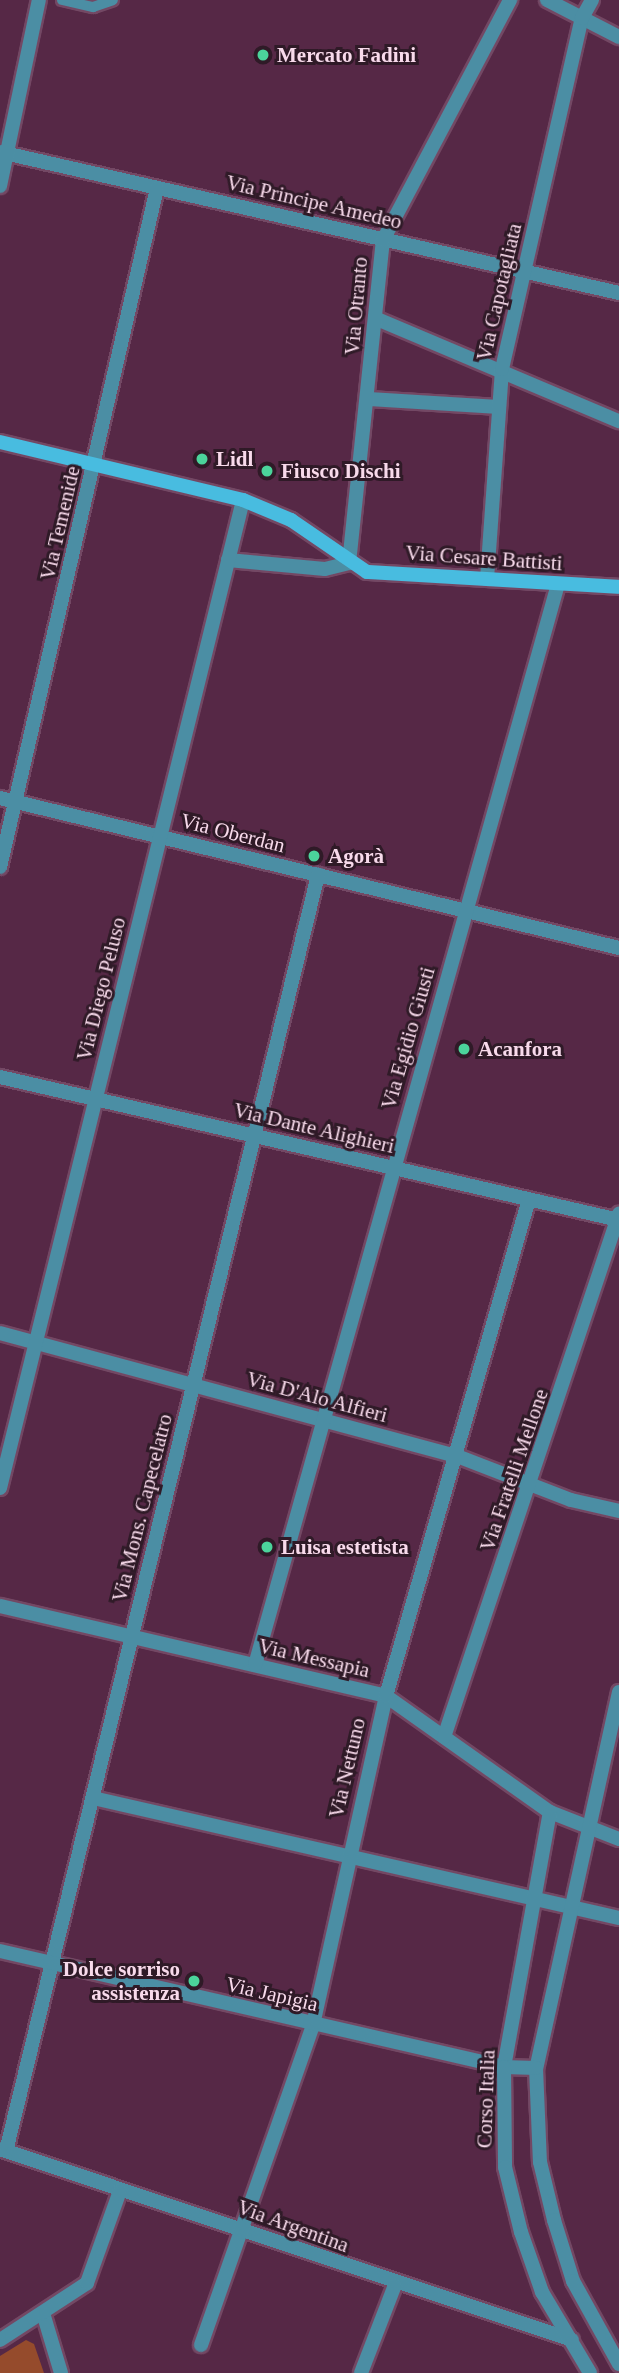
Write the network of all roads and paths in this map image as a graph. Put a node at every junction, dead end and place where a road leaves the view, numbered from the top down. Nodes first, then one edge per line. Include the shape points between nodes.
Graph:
1 (39, 0) edge
2 (62, 0) edge
3 (113, 0) edge
4 (510, 0) edge
5 (547, 0) edge
6 (592, 0) edge
7 (582, 18) junction
8 (619, 37) edge
9 (4, 153) edge
10 (0, 187) edge
11 (157, 188) junction
12 (383, 240) junction
13 (525, 272) junction
14 (619, 293) edge
15 (377, 319) junction
16 (502, 369) junction
17 (369, 399) junction
18 (499, 407) junction
19 (619, 421) edge
20 (0, 442) edge
21 (96, 465) junction
22 (243, 500) junction
23 (228, 561) junction
24 (349, 563) junction
25 (487, 579) junction
26 (558, 584) junction
27 (619, 587) edge
28 (0, 798) edge
29 (15, 802) junction
30 (160, 837) junction
31 (0, 867) edge
32 (318, 875) junction
33 (465, 911) junction
34 (619, 948) edge
35 (0, 1077) edge
36 (95, 1099) junction
37 (255, 1136) junction
38 (393, 1168) junction
39 (529, 1199) junction
40 (619, 1218) edge
41 (0, 1333) edge
42 (36, 1342) junction
43 (194, 1385) junction
44 (323, 1420) junction
45 (457, 1456) junction
46 (533, 1484) junction
47 (0, 1488) edge
48 (619, 1511) edge
49 (0, 1606) edge
50 (131, 1640) junction
51 (255, 1665) junction
52 (619, 1692) edge
53 (386, 1696) junction
54 (616, 1716) edge
55 (443, 1737) junction
56 (93, 1798) junction
57 (550, 1812) junction
58 (586, 1826) junction
59 (619, 1839) edge
60 (348, 1859) junction
61 (533, 1896) junction
62 (568, 1903) junction
63 (619, 1918) edge
64 (0, 1951) edge
65 (51, 1963) junction
66 (313, 2025) junction
67 (504, 2067) junction
68 (536, 2068) junction
69 (3, 2150) edge
70 (120, 2191) junction
71 (244, 2229) junction
72 (395, 2286) junction
73 (43, 2313) junction
74 (0, 2340) edge
75 (572, 2340) junction
76 (201, 2345) dead end
77 (619, 2364) edge
78 (61, 2373) edge
79 (361, 2373) edge
80 (590, 2373) edge

1 - 9 street
2 - 3 lane via 93,7
4 - 12 street, Via Otranto
5 - 7 street
6 - 7 street, Via Capotagliata
7 - 8 street
7 - 13 street, Via Capotagliata
9 - 10 street
9 - 11 street, Via Principe Amedeo
11 - 12 street, Via Principe Amedeo
11 - 21 street, Via Temenide
12 - 13 street, Via Principe Amedeo
12 - 15 street, Via Otranto
13 - 14 street, Via Principe Amedeo
13 - 16 street, Via Capotagliata
15 - 16 street
15 - 17 street, Via Otranto
16 - 18 street, Via Capotagliata
16 - 19 street
17 - 18 street
17 - 24 street, Via Otranto
18 - 25 street, Via Capotagliata
20 - 21 main road, Via Cesare Battisti
21 - 22 main road, Via Cesare Battisti
21 - 29 street, Via Temenide
22 - 23 street, Via Diego Peluso
22 - 24 main road, Via Cesare Battisti via 291,520
23 - 24 street via 325,569
23 - 30 street, Via Diego Peluso
24 - 25 main road, Via Cesare Battisti via 367,572
25 - 26 main road, Via Cesare Battisti
26 - 27 main road, Via Cesare Battisti
26 - 33 street, Via Egidio Giusti
28 - 29 street, Via Oberdan
29 - 30 street, Via Oberdan
29 - 31 street, Via Temenide
30 - 32 street, Via Oberdan
30 - 36 street, Via Diego Peluso
32 - 33 street, Via Oberdan
32 - 37 street, Via Mons. Capecelatro
33 - 34 street, Via Oberdan
33 - 38 street, Via Egidio Giusti
35 - 36 street, Via Dante Alighieri
36 - 37 street, Via Dante Alighieri
36 - 42 street, Via Diego Peluso
37 - 38 street, Via Dante Alighieri
37 - 43 street, Via Mons. Capecelatro
38 - 39 street, Via Dante Alighieri
38 - 44 street, Via Egidio Giusti
39 - 40 street, Via Dante Alighieri
39 - 45 street, Via Nettuno
40 - 46 street, Via Fratelli Mellone
41 - 42 street, Via D'Alo Alfieri
42 - 43 street, Via D'Alo Alfieri
42 - 47 street, Via Diego Peluso
43 - 44 street, Via D'Alo Alfieri
43 - 50 street, Via Mons. Capecelatro
44 - 45 street, Via D'Alo Alfieri
44 - 51 street, Via Egidio Giusti
45 - 46 street, Via D'Alo Alfieri
45 - 53 street, Via Nettuno
46 - 48 street, Via D'Alo Alfieri
46 - 55 street, Via Fratelli Mellone
49 - 50 street, Via Messapia
50 - 51 street, Via Messapia
50 - 56 street, Via Mons. Capecelatro
51 - 53 street, Via Messapia
52 - 54 street
53 - 55 street, Via Messapia
53 - 60 street, Via Nettuno
54 - 58 street
55 - 57 street, Via Messapia
56 - 60 street
56 - 65 street, Via Mons. Capecelatro
57 - 58 street, Via Messapia
57 - 61 street, Corso Italia
58 - 59 street, Via Messapia
58 - 62 street
60 - 61 street
60 - 66 street, Via Nettuno
61 - 62 street
61 - 67 street, Corso Italia
62 - 63 street
62 - 68 street
64 - 65 street, Via Japigia
65 - 66 street, Via Japigia
65 - 69 street, Via Mons. Capecelatro
66 - 67 street, Via Japigia
66 - 71 street, Via Nettuno
67 - 68 street, Via Japigia
67 - 75 street, Corso Italia via 505,2166 521,2232 542,2292
68 - 77 street via 540,2162 554,2220 573,2281
69 - 70 street, Via Argentina
70 - 71 street, Via Argentina
70 - 73 street via 87,2283
71 - 72 street, Via Argentina
71 - 76 street, Via Nettuno
72 - 75 street, Via Argentina
72 - 79 street
73 - 74 street
73 - 78 street
75 - 80 street, Corso Italia

